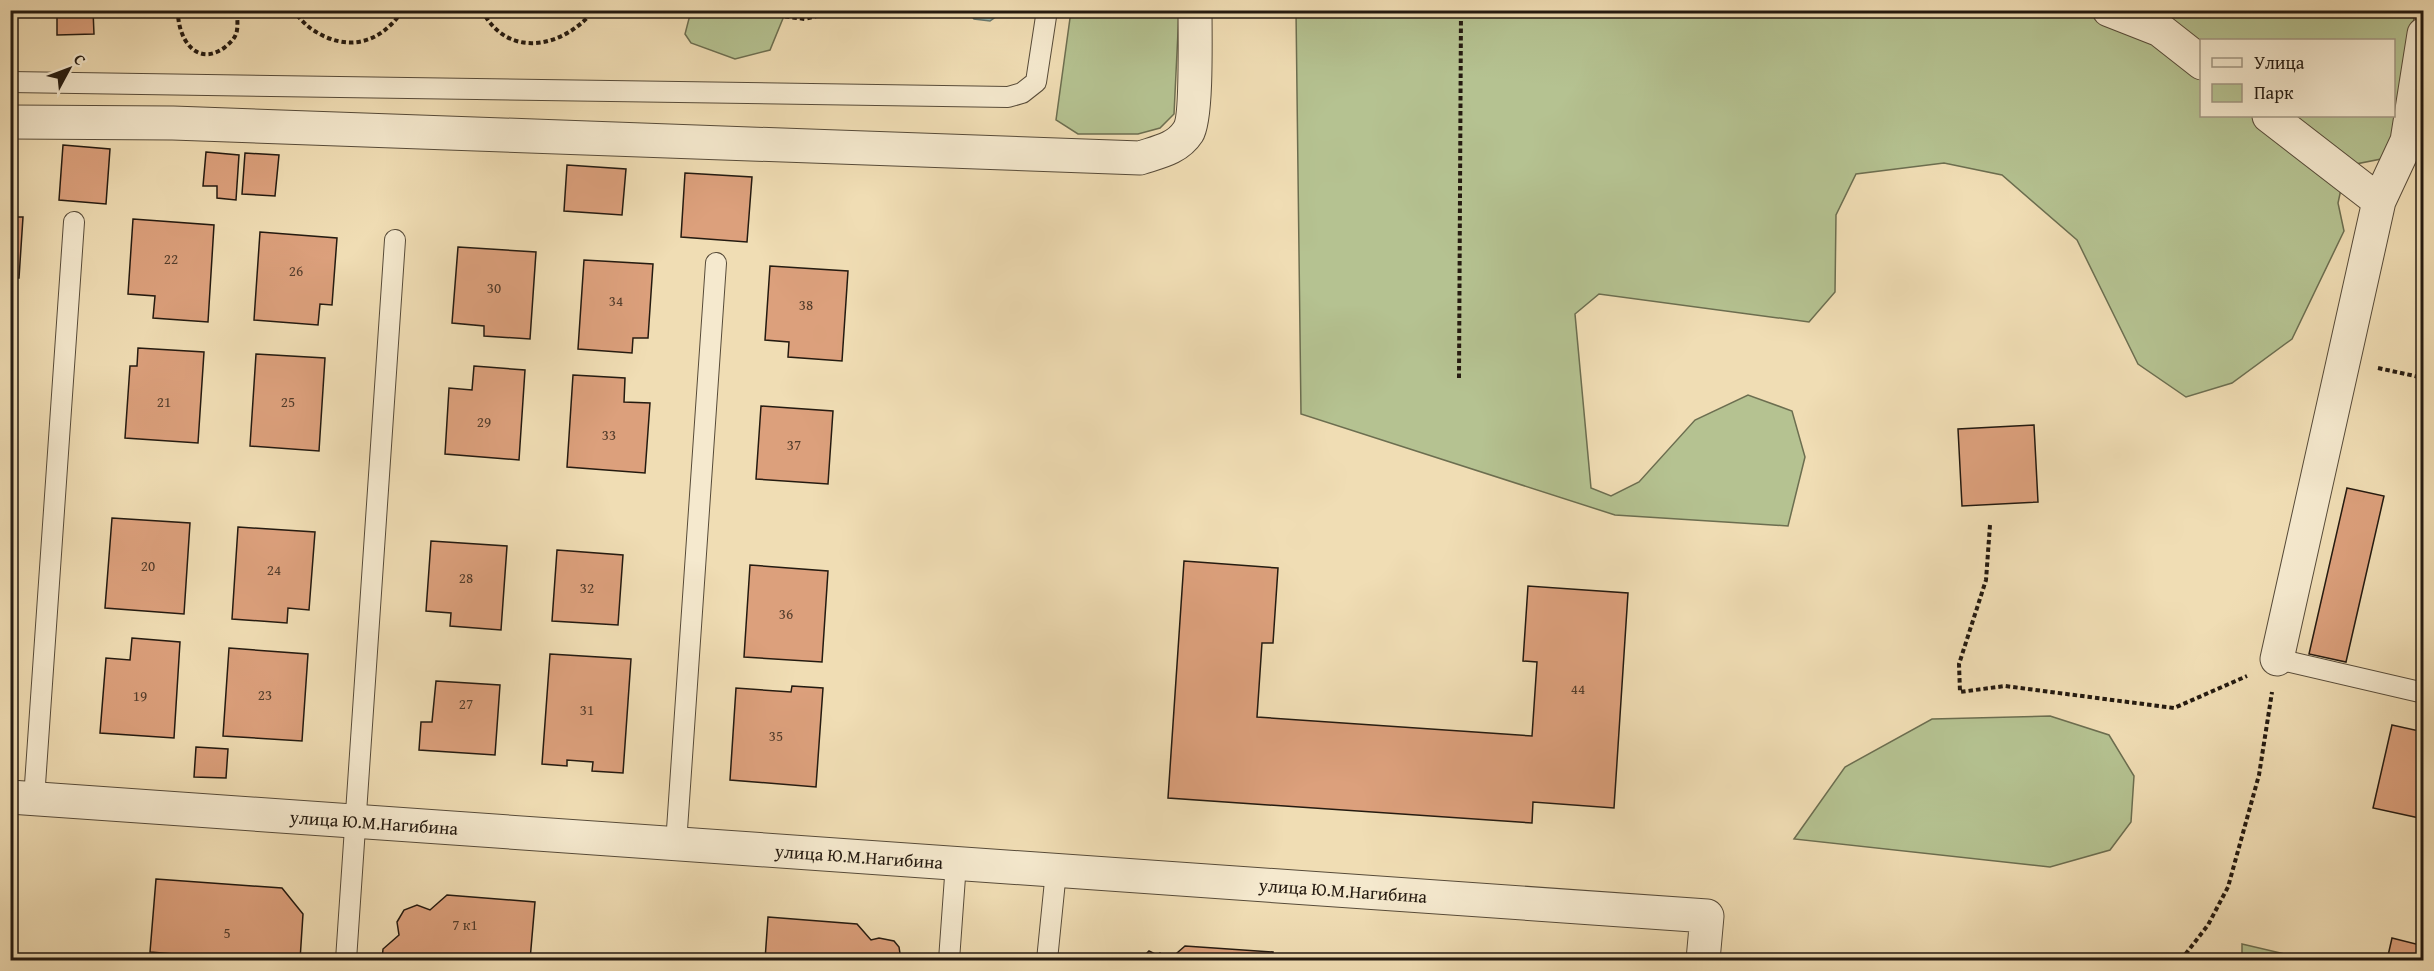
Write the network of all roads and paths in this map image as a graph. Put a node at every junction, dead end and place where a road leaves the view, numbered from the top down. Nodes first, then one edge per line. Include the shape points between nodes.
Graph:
1 (178, 10) edge
2 (237, 10) edge
3 (292, 10) edge
4 (403, 10) edge
5 (482, 10) edge
6 (594, 10) edge
7 (756, 10) edge
8 (839, 10) edge
9 (1047, 10) edge
10 (1195, 10) edge
11 (1461, 10) edge
12 (2109, 10) edge
13 (2424, 34) edge
14 (2200, 61) edge
15 (10, 82) edge
16 (2270, 117) edge
17 (10, 122) edge
18 (2379, 201) junction
19 (74, 222) dead end
20 (395, 240) dead end
21 (716, 262) dead end
22 (2345, 360) junction
23 (1460, 378) dead end
24 (2424, 378) edge
25 (1990, 525) dead end
26 (2277, 659) junction
27 (2424, 693) edge
28 (22, 798) edge
29 (355, 822) junction
30 (676, 844) junction
31 (956, 863) junction
32 (1056, 871) junction
33 (346, 960) edge
34 (949, 960) edge
35 (1047, 960) edge
36 (1703, 960) edge
37 (2181, 960) edge

1 - 2 path via 186,44 207,54 219,52 231,43 237,31
3 - 4 path via 314,30 342,42 367,41 393,26
5 - 6 path via 488,23 504,37 525,44 558,39 584,23
7 - 8 path via 805,20
9 - 15 lane via 1036,82 1022,93 1008,97
10 - 17 street via 1190,131 1171,149 1140,158 173,123
11 - 23 path
12 - 14 street via 2160,30
13 - 18 street via 2407,141
16 - 18 street
18 - 22 street
19 - 28 lane
20 - 29 lane
21 - 30 lane
22 - 24 path
22 - 26 street
25 - 26 path via 1986,580 1959,664 1960,692 2005,686 2174,708 2235,683
26 - 27 lane
26 - 37 path via 2259,775 2228,887 2208,925
28 - 29 street, улица Ю.М.Нагибина
29 - 30 street, улица Ю.М.Нагибина
29 - 33 lane
30 - 31 street, улица Ю.М.Нагибина
31 - 32 street, улица Ю.М.Нагибина
31 - 34 lane
32 - 35 lane
32 - 36 street, улица Ю.М.Нагибина via 1707,916

